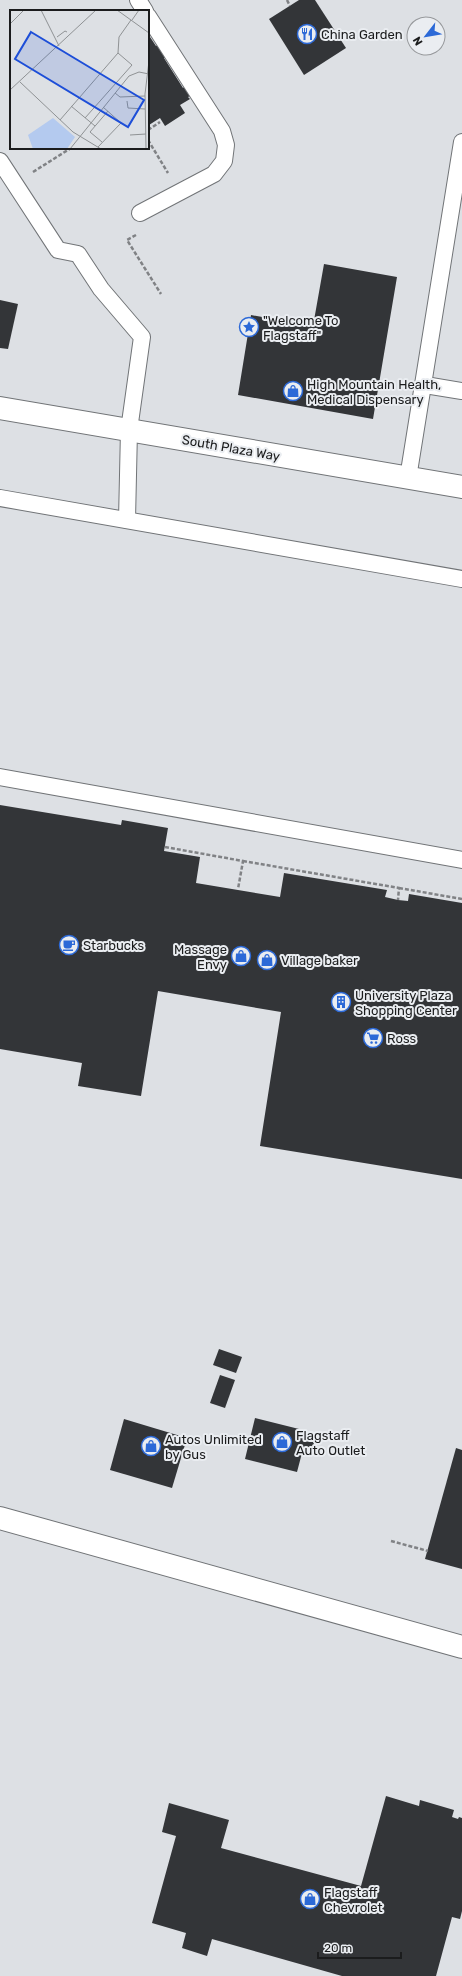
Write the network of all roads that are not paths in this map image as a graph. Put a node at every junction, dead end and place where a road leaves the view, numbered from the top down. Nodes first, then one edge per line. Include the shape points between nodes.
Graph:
1 (138, 0) edge
2 (144, 10) edge
3 (149, 18) edge
4 (462, 142) edge
5 (0, 161) edge
6 (140, 213) dead end
7 (425, 385) junction
8 (462, 391) edge
9 (0, 408) edge
10 (129, 430) junction
11 (408, 478) junction
12 (462, 487) edge
13 (0, 498) edge
14 (127, 520) junction
15 (462, 579) edge
16 (0, 777) edge
17 (462, 860) edge
18 (0, 1518) edge
19 (462, 1647) edge

1 - 2 lane
3 - 6 lane via 222,131 226,145 224,161 214,174
4 - 7 lane
5 - 10 lane via 58,250 78,254 101,289 142,337
7 - 8 lane
7 - 11 lane
9 - 10 street, South Plaza Way
10 - 11 street, South Plaza Way
10 - 14 lane
11 - 12 street, South Plaza Way
13 - 14 lane
14 - 15 lane
16 - 17 lane
18 - 19 street

